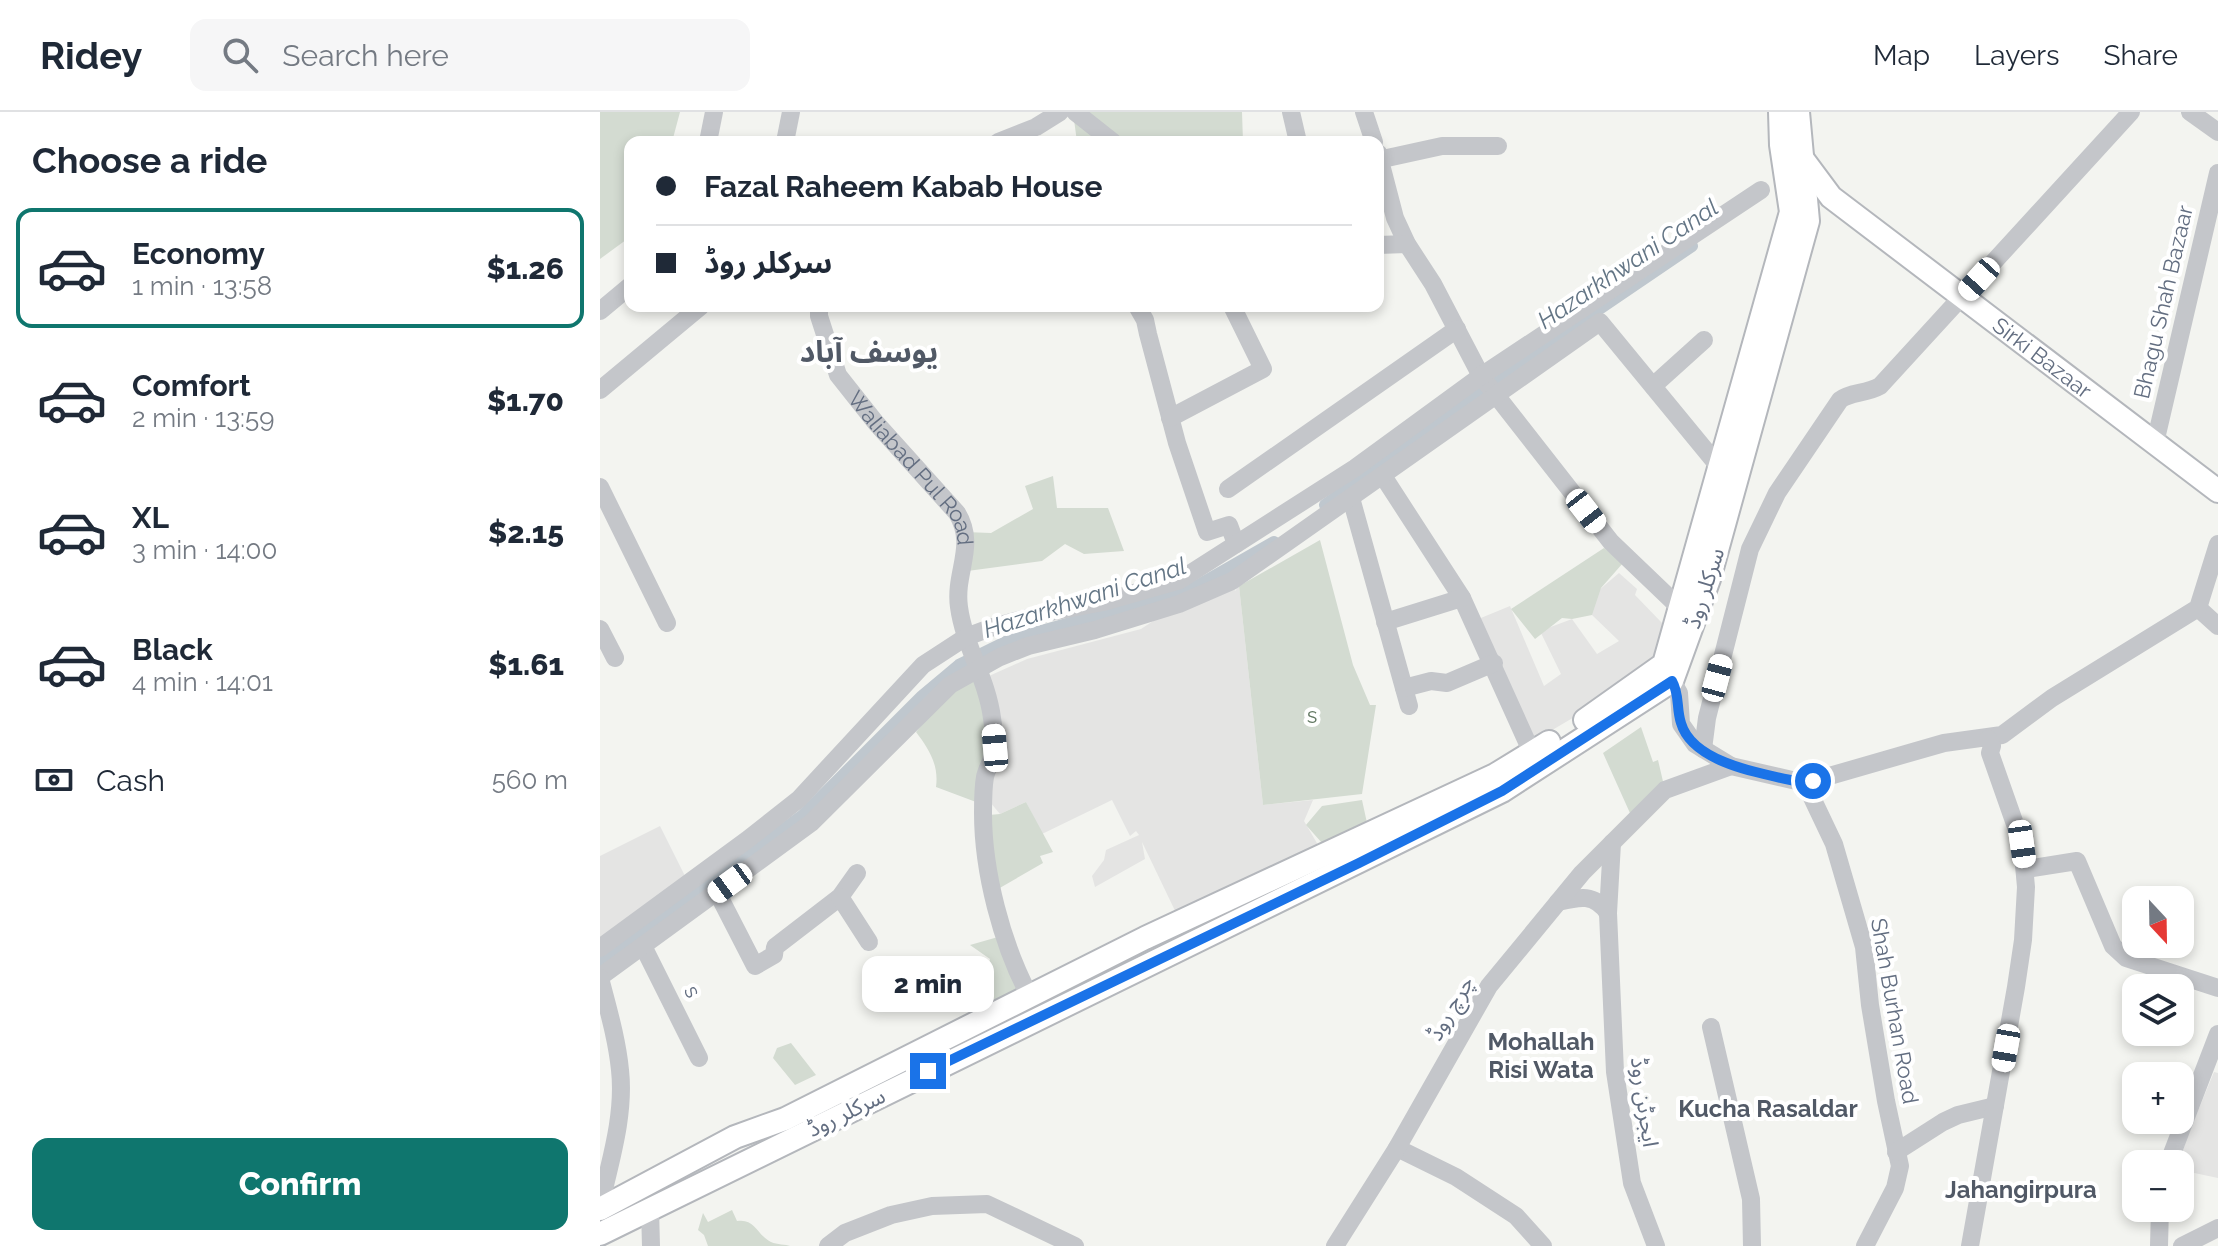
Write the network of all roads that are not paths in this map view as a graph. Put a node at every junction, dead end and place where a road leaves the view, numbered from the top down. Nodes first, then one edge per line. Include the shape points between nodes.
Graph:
1 (714, 112) edge
2 (791, 112) edge
3 (1060, 112) edge
4 (1075, 112) edge
5 (1291, 112) edge
6 (1364, 112) edge
7 (1780, 112) edge
8 (1798, 112) edge
9 (2131, 112) edge
10 (2190, 112) edge
11 (2218, 132) edge
12 (709, 136) edge
13 (786, 136) edge
14 (1013, 136) edge
15 (1105, 136) edge
16 (1297, 136) edge
17 (1372, 136) edge
18 (1498, 146) dead end
19 (1384, 153) edge
20 (1792, 159) junction
21 (2218, 173) edge
22 (1384, 177) edge
23 (1761, 190) dead end
24 (1799, 211) junction
25 (1407, 244) junction
26 (1384, 245) edge
27 (624, 291) edge
28 (1963, 297) junction
29 (600, 311) edge
30 (694, 312) edge
31 (819, 312) edge
32 (1140, 312) edge
33 (1235, 312) edge
34 (1457, 329) junction
35 (1704, 340) dead end
36 (1481, 376) junction
37 (1653, 386) junction
38 (600, 390) edge
39 (1496, 395) junction
40 (1170, 418) junction
41 (2155, 443) junction
42 (1720, 468) junction
43 (1383, 476) junction
44 (600, 487) edge
45 (1228, 489) dead end
46 (2218, 491) edge
47 (1351, 498) junction
48 (1236, 544) junction
49 (2218, 544) edge
50 (1462, 598) junction
51 (1680, 608) junction
52 (2198, 608) junction
53 (1385, 622) junction
54 (667, 623) dead end
55 (2218, 626) edge
56 (600, 629) edge
57 (966, 637) junction
58 (615, 658) dead end
59 (1494, 663) junction
60 (978, 668) junction
61 (1668, 672) junction
62 (1988, 739) junction
63 (1703, 749) junction
64 (1532, 753) junction
65 (1731, 766) junction
66 (1805, 783) junction
67 (1612, 843) junction
68 (2026, 869) junction
69 (857, 873) dead end
70 (717, 892) junction
71 (840, 897) junction
72 (1558, 902) junction
73 (1608, 913) junction
74 (869, 942) dead end
75 (643, 946) junction
76 (600, 948) edge
77 (600, 978) edge
78 (2218, 988) edge
79 (1029, 995) junction
80 (1039, 1016) junction
81 (1711, 1027) dead end
82 (2218, 1034) edge
83 (699, 1058) dead end
84 (1995, 1106) junction
85 (1397, 1148) junction
86 (2173, 1150) edge
87 (1896, 1152) junction
88 (600, 1207) edge
89 (650, 1209) junction
90 (2160, 1222) edge
91 (2218, 1228) edge
92 (600, 1234) edge
93 (651, 1246) edge
94 (828, 1246) edge
95 (1075, 1246) edge
96 (1335, 1246) edge
97 (1543, 1246) edge
98 (1656, 1246) edge
99 (1752, 1246) edge
100 (1865, 1246) edge
101 (1970, 1246) edge
102 (2159, 1246) edge
103 (2182, 1246) edge

1 - 12 street
2 - 13 street
3 - 14 street
4 - 15 street
5 - 16 street
6 - 17 street
7 - 20 main road
8 - 20 main road, سرکلر روڈ
9 - 28 street
10 - 11 street
18 - 19 street
20 - 24 main road, سرکلر روڈ
20 - 28 main road, Sirki Bazaar via 1831,197
21 - 41 street, Bhagu Shah Bazaar
22 - 25 street
23 - 36 street
24 - 42 main road via 1746,364
24 - 61 main road, سرکلر روڈ via 1808,221 1709,579
25 - 26 street
25 - 34 street
27 - 29 street
28 - 41 main road, Sirki Bazaar
28 - 63 street via 1880,386 1840,400 1777,493 1750,549
30 - 38 street
31 - 57 street, Waliabad Pul Road via 838,375 964,525 967,551 958,605
32 - 40 street
33 - 40 street via 1263,369
34 - 36 street
34 - 45 street
35 - 37 street
36 - 39 street
36 - 48 street via 1355,468
37 - 39 street via 1600,322
37 - 42 street
39 - 43 street
39 - 51 street via 1611,542
40 - 48 street via 1207,532 1229,525
41 - 46 main road, Sirki Bazaar
42 - 51 main road
43 - 47 street
43 - 50 street
44 - 54 street
47 - 53 street
47 - 60 street via 1232,581 1179,604 1028,646
48 - 57 street via 1180,580
49 - 52 street
50 - 53 street
50 - 59 street
51 - 61 main road
52 - 55 street
52 - 62 street via 2002,735
53 - 59 street via 1406,697 1431,681 1447,683
56 - 58 street
57 - 60 street, Waliabad Pul Road
57 - 76 street via 923,665 799,799
59 - 64 street
60 - 70 street via 950,685 811,823
60 - 79 street via 988,694 995,748 985,779 983,816 991,884 1012,964
61 - 63 street via 1679,693 1681,724
61 - 64 main road
61 - 80 main road, سرکلر روڈ via 1502,791
62 - 66 street via 1944,743
62 - 68 street
63 - 65 street
64 - 79 main road
65 - 66 street
65 - 67 street, چرچ روڈ via 1665,790
66 - 87 street, Shah Burhan Road via 1834,844 1864,947
67 - 72 street, چرچ روڈ
67 - 73 street
68 - 78 street via 2077,861 2113,946 2126,958
68 - 84 street via 2022,944
69 - 71 street
70 - 71 street via 755,966
70 - 75 street
71 - 74 street
72 - 73 street via 1580,896 1601,904
72 - 85 street, چرچ روڈ via 1489,986
73 - 98 street, ایجرٹن روڈ via 1615,1072 1632,1183
75 - 77 street
75 - 83 street, s
77 - 88 street via 621,1073 619,1112
79 - 80 main road
79 - 88 main road
80 - 89 main road, سرکلر روڈ
81 - 99 street via 1751,1199
82 - 86 street
84 - 87 street via 1958,1115
84 - 101 street
85 - 96 street, چرچ روڈ
85 - 97 street via 1508,1211
87 - 100 street, Shah Burhan Road via 1899,1177
89 - 92 main road, سرکلر روڈ
89 - 93 street
90 - 102 street
91 - 103 street
94 - 95 street via 845,1233 891,1215 932,1206 987,1204

